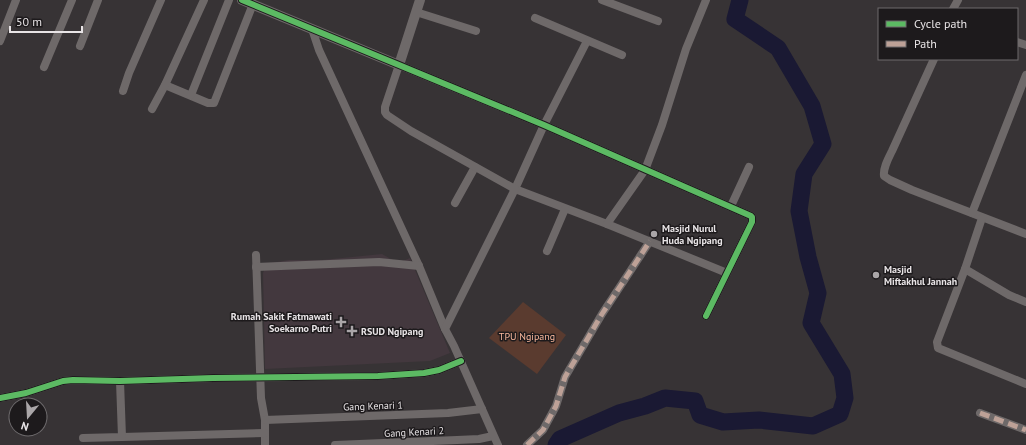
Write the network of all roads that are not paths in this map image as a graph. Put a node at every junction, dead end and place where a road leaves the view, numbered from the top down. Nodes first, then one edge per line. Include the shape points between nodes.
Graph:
1 (16, 0) edge
2 (72, 0) edge
3 (98, 0) edge
4 (162, 0) edge
5 (204, 0) edge
6 (230, 0) edge
7 (420, 0) edge
8 (602, 0) edge
9 (706, 0) edge
10 (247, 2) edge
11 (416, 12) junction
12 (535, 18) dead end
13 (658, 21) dead end
14 (312, 29) junction
15 (476, 31) dead end
16 (0, 41) edge
17 (587, 41) junction
18 (80, 46) dead end
19 (622, 55) dead end
20 (934, 60) edge
21 (399, 65) junction
22 (44, 67) dead end
23 (1026, 75) edge
24 (165, 85) junction
25 (123, 91) dead end
26 (191, 95) junction
27 (152, 109) dead end
28 (544, 125) junction
29 (475, 167) junction
30 (749, 167) dead end
31 (645, 170) junction
32 (515, 189) junction
33 (455, 203) dead end
34 (731, 206) junction
35 (565, 209) junction
36 (972, 213) junction
37 (982, 218) junction
38 (607, 224) junction
39 (1026, 234) edge
40 (650, 241) junction
41 (547, 251) dead end
42 (256, 255) dead end
43 (419, 266) junction
44 (256, 267) junction
45 (966, 269) junction
46 (727, 273) junction
47 (1026, 302) edge
48 (706, 316) dead end
49 (445, 329) junction
50 (461, 361) junction
51 (260, 378) junction
52 (120, 381) junction
53 (1026, 384) edge
54 (1, 398) edge
55 (482, 409) junction
56 (980, 414) dead end
57 (265, 420) junction
58 (1026, 430) edge
59 (265, 433) junction
60 (493, 436) junction
61 (122, 437) junction
62 (83, 438) dead end
63 (265, 445) edge
64 (335, 445) edge
65 (498, 445) edge
66 (527, 445) edge

1 - 16 street
2 - 22 street
3 - 18 street
4 - 25 street
5 - 24 street
6 - 26 street
7 - 11 street
8 - 13 street
9 - 31 street via 686,49
10 - 14 street
10 - 26 street via 216,101 210,104
11 - 15 street
11 - 21 street
12 - 17 street
14 - 21 street
14 - 43 street via 319,50
17 - 19 street
17 - 28 street
20 - 36 street via 883,173 896,182
21 - 28 street
21 - 29 street via 385,107 387,115 410,131
23 - 36 street
24 - 26 street
24 - 27 street
28 - 31 street
28 - 32 street
29 - 32 street
29 - 33 street
30 - 34 street
31 - 34 street
31 - 38 street
32 - 35 street
32 - 49 street
34 - 46 street via 751,216 753,220
35 - 38 street
35 - 41 street
36 - 37 street
37 - 39 street
37 - 45 street
38 - 40 street
40 - 46 street
40 - 66 street via 602,314 565,377 556,406 543,430
42 - 44 street
43 - 44 street via 379,262
43 - 49 street
44 - 51 street
45 - 47 street via 1009,295
45 - 53 street via 937,342 938,348
46 - 48 street
49 - 50 street
50 - 51 street via 424,373
50 - 55 street
51 - 52 street
51 - 57 street
52 - 54 street via 63,381
52 - 61 street
55 - 57 street, Gang Kenari 1 via 448,413
55 - 60 street
56 - 58 street
57 - 59 street
59 - 61 street
59 - 63 street
60 - 64 street, Gang Kenari 2 via 465,440
60 - 65 street
61 - 62 street

